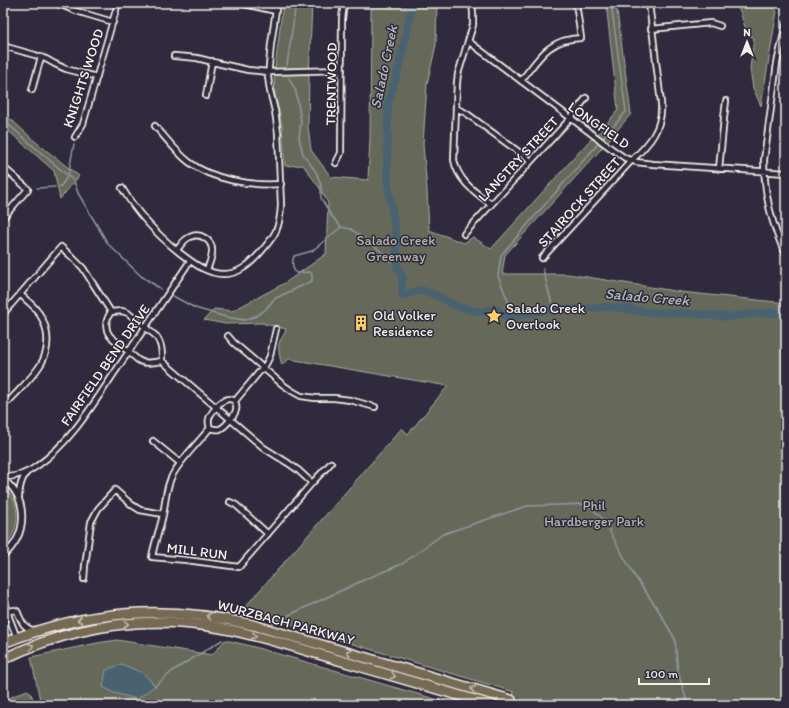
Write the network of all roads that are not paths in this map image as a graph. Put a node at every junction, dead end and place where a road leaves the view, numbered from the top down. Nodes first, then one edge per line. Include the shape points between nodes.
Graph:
1 (56, 3) edge
2 (118, 3) edge
3 (239, 3) edge
4 (277, 3) edge
5 (344, 3) edge
6 (472, 3) edge
7 (576, 3) edge
8 (649, 3) edge
9 (276, 11) junction
10 (113, 22) junction
11 (786, 25) edge
12 (720, 26) dead end
13 (651, 29) junction
14 (468, 41) junction
15 (3, 46) edge
16 (174, 56) dead end
17 (41, 57) junction
18 (212, 61) junction
19 (342, 70) junction
20 (268, 72) junction
21 (97, 77) junction
22 (521, 81) junction
23 (32, 90) dead end
24 (206, 96) dead end
25 (586, 98) dead end
26 (726, 101) dead end
27 (456, 108) junction
28 (570, 118) junction
29 (155, 126) dead end
30 (75, 137) dead end
31 (632, 160) junction
32 (531, 161) junction
33 (336, 163) dead end
34 (3, 167) edge
35 (719, 169) junction
36 (764, 171) junction
37 (786, 173) edge
38 (281, 184) junction
39 (122, 188) dead end
40 (492, 204) junction
41 (3, 218) edge
42 (464, 234) dead end
43 (176, 250) junction
44 (786, 255) edge
45 (542, 258) dead end
46 (190, 261) junction
47 (207, 270) junction
48 (20, 294) junction
49 (111, 312) junction
50 (3, 314) edge
51 (145, 327) junction
52 (276, 328) dead end
53 (228, 336) dead end
54 (129, 352) junction
55 (162, 361) junction
56 (263, 368) junction
57 (234, 401) junction
58 (10, 402) dead end
59 (375, 406) dead end
60 (216, 408) junction
61 (230, 420) junction
62 (210, 428) junction
63 (153, 440) dead end
64 (332, 462) dead end
65 (180, 463) junction
66 (28, 472) junction
67 (3, 478) edge
68 (312, 483) junction
69 (19, 498) junction
70 (230, 502) dead end
71 (163, 514) junction
72 (268, 534) junction
73 (3, 556) edge
74 (84, 579) dead end
75 (3, 592) edge
76 (5, 612) edge
77 (36, 631) junction
78 (17, 638) junction
79 (3, 643) edge
80 (3, 659) edge
81 (511, 700) tunnel mouth
82 (492, 705) edge

1 - 10 street
2 - 10 street, KNIGHTS WOOD
3 - 9 street
4 - 9 street
5 - 19 street, TRENTWOOD
6 - 14 street via 473,25
7 - 22 street via 580,38 564,40 546,49
8 - 13 street, STAIROCK STREET
9 - 20 street
10 - 21 street, KNIGHTS WOOD
11 - 36 street via 777,63
12 - 13 street via 711,23
13 - 31 street, STAIROCK STREET via 661,114 655,133
14 - 22 street, LONGFIELD
14 - 27 street via 458,74
15 - 17 street
16 - 18 street
17 - 21 street via 66,69
17 - 23 street
18 - 20 street
18 - 24 street
19 - 20 street
19 - 33 street, TRENTWOOD via 341,153
20 - 38 street via 278,128
21 - 30 street, KNIGHTS WOOD via 83,124
22 - 28 street, LONGFIELD
25 - 28 street, LANGTRY STREET
26 - 35 street
27 - 32 street
27 - 40 street via 456,168 465,183
28 - 31 street, LONGFIELD via 625,158
28 - 32 street, LANGTRY STREET
29 - 38 street via 184,158 203,172 230,180
31 - 35 street, LONGFIELD
31 - 45 street, STAIROCK STREET
32 - 40 street, LANGTRY STREET
34 - 41 street via 28,188
35 - 36 street, LONGFIELD
36 - 37 street, LONGFIELD
36 - 44 street via 765,189 777,234
38 - 47 street via 280,217 270,242 251,263 237,271 225,274
39 - 43 street via 144,221
40 - 42 street, LANGTRY STREET
43 - 46 street
43 - 47 street via 190,237 199,236 207,240 212,250
46 - 47 street
46 - 51 street, FAIRFIELD BEND DRIVE
48 - 49 street via 61,247 83,268
48 - 50 street
48 - 58 street via 40,315 46,329 47,344 41,363
49 - 51 street via 128,313
49 - 54 street via 106,322 108,333
51 - 54 street, FAIRFIELD BEND DRIVE
51 - 55 street via 156,336 161,345
52 - 56 street via 270,356
53 - 56 street
54 - 55 street via 141,362
54 - 66 street, FAIRFIELD BEND DRIVE via 78,426 50,456
55 - 60 street
56 - 57 street
56 - 59 street via 286,388 301,396 350,400
57 - 60 street via 226,399
57 - 61 street via 236,411
60 - 61 street
60 - 62 street via 210,414
61 - 62 street via 220,429
61 - 68 street
62 - 65 street
63 - 65 street
64 - 68 street
65 - 71 street via 167,488
66 - 67 street, FAIRFIELD BEND DRIVE
66 - 69 street, FAIRFIELD BEND DRIVE via 20,486
67 - 69 street, FAIRFIELD BEND DRIVE
68 - 72 street
69 - 73 street, FAIRFIELD BEND DRIVE via 21,530 14,544
70 - 72 street
71 - 72 street, MILL RUN via 152,557 239,567
71 - 74 street via 140,510 115,490 92,518
75 - 76 street
76 - 77 street via 17,611 24,625
76 - 78 street
77 - 78 highway, WURZBACH PARKWAY
81 -> 77 highway, WURZBACH PARKWAY via 276,631 214,617 163,612 124,614 83,619
78 - 79 highway, WURZBACH PARKWAY
80 -> 82 highway, WURZBACH PARKWAY via 42,642 91,628 158,622 189,624 267,639

